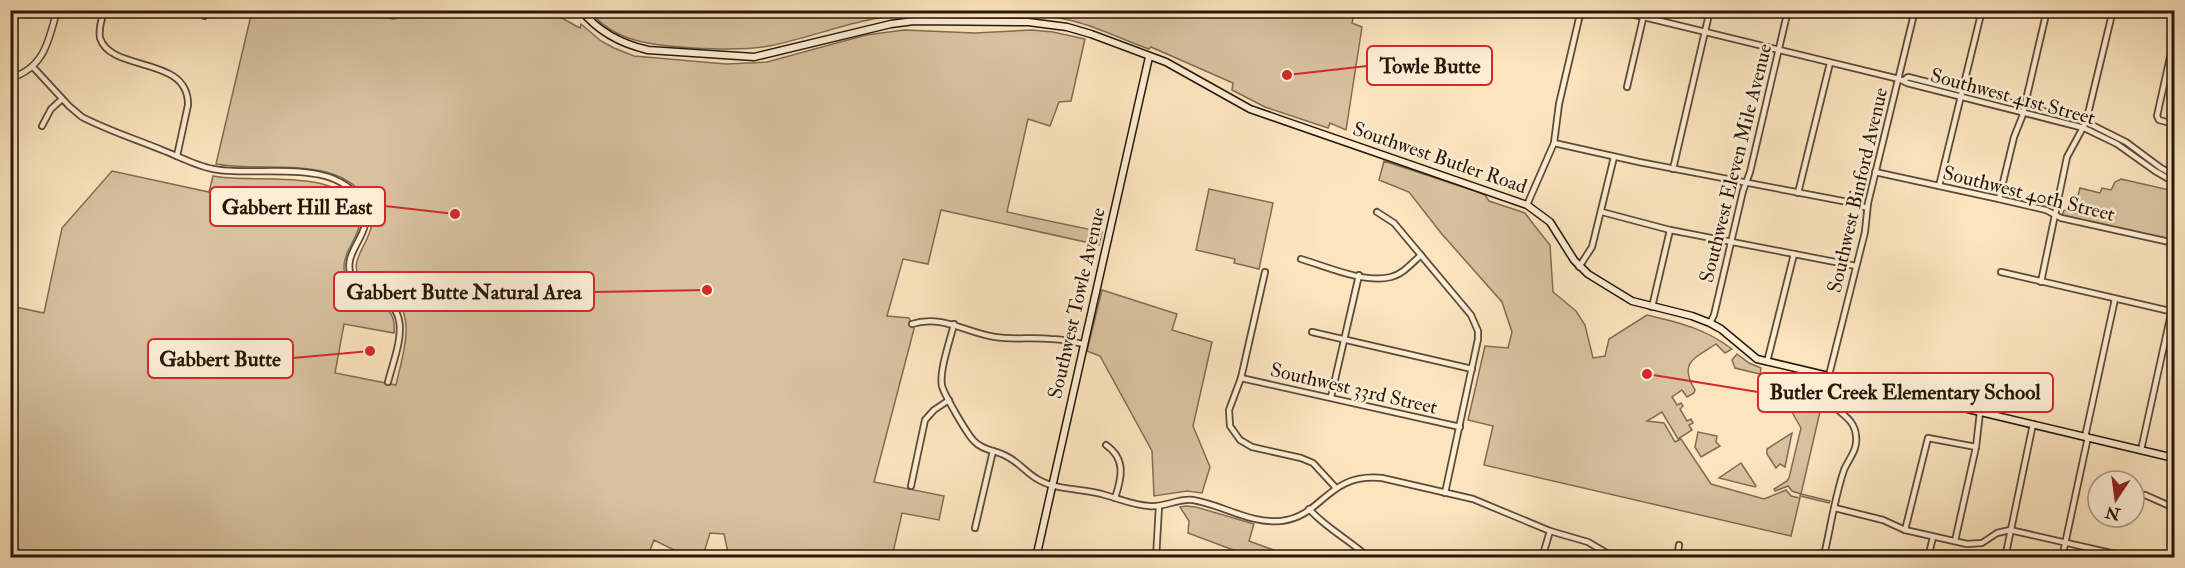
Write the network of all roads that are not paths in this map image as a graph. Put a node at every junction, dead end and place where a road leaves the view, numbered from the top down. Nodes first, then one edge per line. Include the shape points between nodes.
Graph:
1 (57, 10) edge
2 (104, 10) edge
3 (581, 10) edge
4 (1581, 10) edge
5 (1615, 10) edge
6 (1645, 10) edge
7 (1710, 10) edge
8 (1788, 10) edge
9 (1892, 10) edge
10 (1982, 10) edge
11 (2047, 10) edge
12 (2113, 10) edge
13 (1915, 13) edge
14 (1643, 17) junction
15 (1705, 32) junction
16 (2175, 39) edge
17 (1778, 50) junction
18 (1149, 57) junction
19 (1830, 63) junction
20 (33, 67) junction
21 (10, 78) edge
22 (1901, 79) junction
23 (1627, 87) dead end
24 (1961, 93) junction
25 (62, 99) junction
26 (2023, 109) junction
27 (2175, 124) edge
28 (2085, 125) junction
29 (42, 126) dead end
30 (1554, 143) junction
31 (177, 156) junction
32 (1614, 157) junction
33 (1673, 169) junction
34 (1875, 172) junction
35 (2175, 175) edge
36 (2175, 182) edge
37 (1746, 183) junction
38 (1939, 186) junction
39 (1798, 193) junction
40 (1999, 199) junction
41 (1527, 205) junction
42 (1868, 207) junction
43 (1377, 212) dead end
44 (1602, 212) junction
45 (2055, 214) junction
46 (1670, 230) junction
47 (1731, 242) junction
48 (2175, 243) edge
49 (1794, 254) junction
50 (1421, 255) junction
51 (1301, 259) dead end
52 (1856, 266) junction
53 (1579, 267) junction
54 (1265, 272) dead end
55 (2001, 272) dead end
56 (1359, 275) junction
57 (2041, 282) junction
58 (2115, 299) junction
59 (2175, 300) edge
60 (1652, 307) junction
61 (2173, 312) edge
62 (1710, 322) junction
63 (912, 324) dead end
64 (954, 324) junction
65 (1312, 332) dead end
66 (1344, 339) junction
67 (1084, 344) junction
68 (1767, 362) junction
69 (1472, 369) junction
70 (1828, 376) junction
71 (1241, 378) junction
72 (388, 382) dead end
73 (2032, 384) dead end
74 (1331, 397) junction
75 (949, 400) junction
76 (1980, 412) junction
77 (2033, 424) junction
78 (1460, 427) junction
79 (2087, 437) junction
80 (1106, 445) dead end
81 (1976, 447) junction
82 (2141, 450) junction
83 (993, 451) junction
84 (2175, 458) edge
85 (1052, 484) junction
86 (911, 486) dead end
87 (1336, 488) junction
88 (1445, 492) junction
89 (2146, 495) edge
90 (1115, 498) junction
91 (1159, 506) junction
92 (1835, 508) junction
93 (1309, 509) junction
94 (2175, 510) edge
95 (975, 528) dead end
96 (1905, 530) junction
97 (2010, 530) junction
98 (1550, 531) junction
99 (1933, 537) junction
100 (1955, 541) junction
101 (2065, 542) junction
102 (1679, 545) dead end
103 (2175, 553) edge
104 (1036, 558) edge
105 (1087, 558) edge
106 (1097, 558) edge
107 (1156, 558) edge
108 (1370, 558) edge
109 (1542, 558) edge
110 (1615, 558) edge
111 (1677, 558) edge
112 (1821, 558) edge
113 (1928, 558) edge
114 (2005, 558) edge
115 (2062, 558) edge
116 (2133, 558) edge
117 (2173, 558) edge

1 - 20 street via 45,51
2 - 31 street via 100,39 110,50 183,84 188,105
3 - 18 main road, Southwest Butler Road via 607,34 648,50 754,57 902,22 1028,22 1067,27
4 - 30 street
5 - 14 street, Southwest 41st Street
6 - 14 street
7 - 15 street
8 - 17 street, Southwest Eleven Mile Avenue
9 - 13 street
10 - 24 street
11 - 26 street
12 - 28 street
13 - 22 street, Southwest Binford Avenue
14 - 15 street, Southwest 41st Street
14 - 23 street
15 - 17 street, Southwest 41st Street
15 - 33 street
16 - 27 street via 2158,119
17 - 19 street, Southwest 41st Street
17 - 37 street, Southwest Eleven Mile Avenue
18 - 41 main road, Southwest Butler Road via 1174,66 1258,112
18 - 67 main road, Southwest Towle Avenue
19 - 22 street, Southwest 41st Street
19 - 39 street
20 - 21 street
20 - 25 street
22 - 24 street, Southwest 41st Street
22 - 34 street, Southwest Binford Avenue
24 - 26 street, Southwest 41st Street
24 - 38 street
25 - 29 street
25 - 31 street via 90,122
26 - 28 street, Southwest 41st Street
26 - 40 street
28 - 35 street, Southwest 41st Street via 2126,142
28 - 36 street, Southwest 41st Street
28 - 45 street via 2067,158
30 - 32 street
30 - 41 street
31 - 72 street via 213,169 318,174 353,191 363,206 365,222 348,263 352,279 363,290 394,305 399,318
32 - 33 street
32 - 44 street
33 - 37 street
34 - 38 street, Southwest 40th Street
34 - 42 street, Southwest Binford Avenue
37 - 39 street
37 - 47 street, Southwest Eleven Mile Avenue
38 - 40 street, Southwest 40th Street
39 - 42 street
40 - 45 street, Southwest 40th Street
41 - 53 main road, Southwest Butler Road via 1550,222
42 - 52 street, Southwest Binford Avenue
43 - 50 street via 1394,223
44 - 46 street
44 - 53 street via 1592,247
45 - 48 street, Southwest 40th Street
45 - 57 street
46 - 47 street
46 - 60 street
47 - 49 street
47 - 62 street, Southwest Eleven Mile Avenue
49 - 52 street
49 - 68 street
50 - 56 street via 1392,277
50 - 69 street via 1475,322 1478,339
51 - 56 street
52 - 70 street, Southwest Binford Avenue
53 - 60 main road, Southwest Butler Road via 1624,297
54 - 71 street
55 - 57 street
56 - 66 street
57 - 58 street
58 - 61 street
58 - 79 street
59 - 61 street
60 - 62 main road, Southwest Butler Road
61 - 82 street
62 - 68 main road, Southwest Butler Road via 1751,356
63 - 64 street
64 - 67 street via 997,337
64 - 75 street via 942,377
65 - 66 street
66 - 69 street
66 - 74 street
67 - 85 main road, Southwest Towle Avenue
68 - 70 main road, Southwest Butler Road
69 - 78 street
70 - 76 main road, Southwest Butler Road
70 - 92 street via 1827,398 1852,424 1856,434 1856,446 1845,468
71 - 74 street, Southwest 33rd Street
71 - 87 street via 1229,410 1230,426 1240,441 1313,463
73 - 76 street via 1989,376
74 - 78 street, Southwest 33rd Street
75 - 83 street via 970,438
75 - 86 street via 925,420
76 - 77 main road, Southwest Butler Road
76 - 81 street
77 - 79 main road, Southwest Butler Road
77 - 97 street
78 - 88 street
79 - 82 main road, Southwest Butler Road
79 - 101 street
80 - 90 street via 1117,453 1121,465
81 - 96 street via 1928,438
81 - 100 street
82 - 84 main road, Southwest Butler Road
83 - 85 street
83 - 95 street
85 - 90 street
85 - 104 main road, Southwest Towle Avenue
87 - 88 street via 1368,477
87 - 93 street
88 - 98 street via 1473,499
89 - 94 street
90 - 91 street
91 - 93 street via 1191,500 1271,522 1297,517
91 - 107 street
92 - 96 street
92 - 112 street
93 - 108 street
96 - 99 street
97 - 100 street via 1997,532 1977,544
97 - 101 street
97 - 114 street
98 - 109 street
98 - 110 street via 1588,542
99 - 100 street
99 - 113 street
101 - 115 street
101 - 116 street
102 - 111 street
103 - 117 street
105 - 106 street via 1092,554

